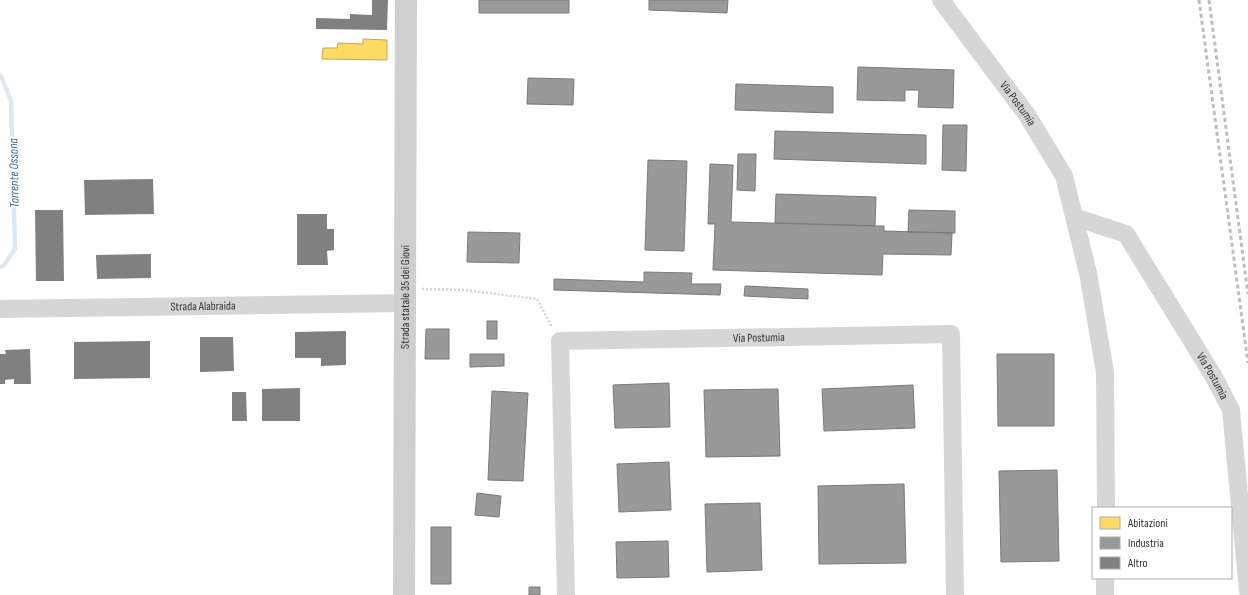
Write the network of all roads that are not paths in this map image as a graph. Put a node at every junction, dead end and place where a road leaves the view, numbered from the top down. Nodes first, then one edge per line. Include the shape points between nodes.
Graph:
1 (406, 0) edge
2 (941, 0) edge
3 (1074, 217) junction
4 (406, 303) junction
5 (0, 309) edge
6 (1106, 507) edge
7 (1105, 579) edge
8 (1248, 591) edge
9 (404, 595) edge
10 (566, 595) edge
11 (955, 595) edge
12 (1105, 595) edge

1 - 4 main road, Strada statale 35 dei Giovi
2 - 3 street, Via Postumia via 1026,115 1056,162 1064,176
3 - 6 street, Via Postumia via 1088,273 1105,372
3 - 8 street, Via Postumia via 1126,234 1231,410
4 - 5 street, Strada Alabraida
4 - 9 main road, Strada statale 35 dei Giovi
7 - 12 street
10 - 11 street, Via Postumia via 560,341 950,334

